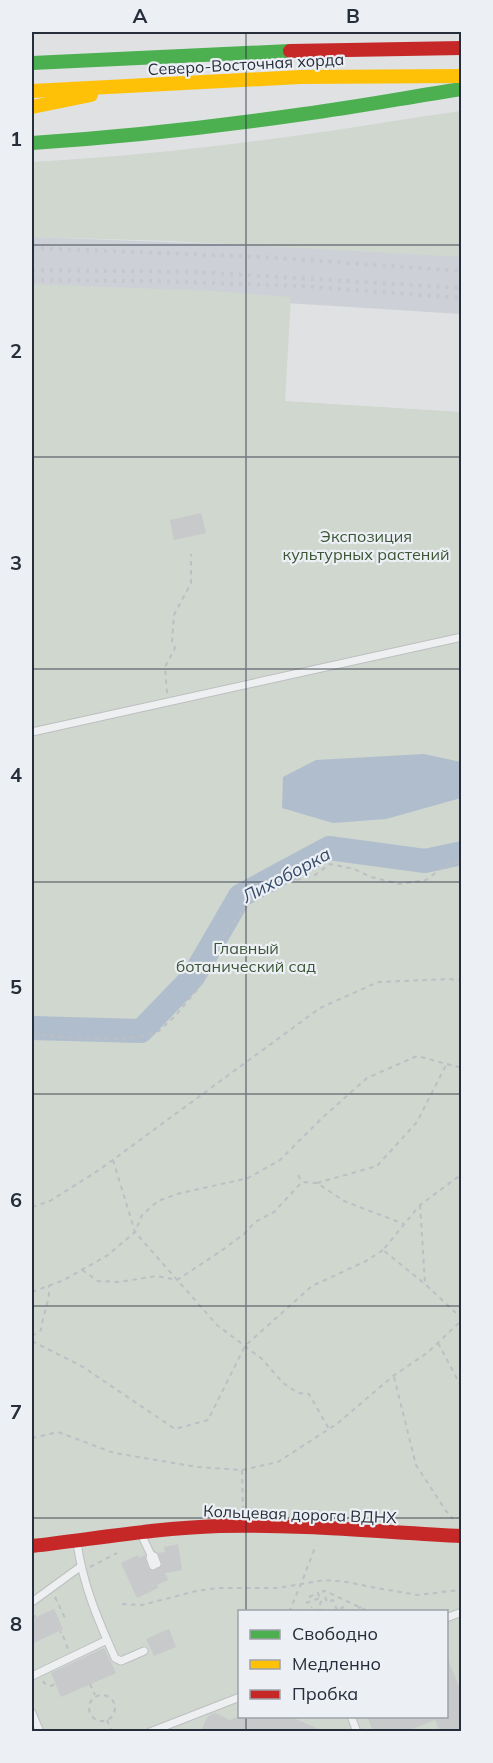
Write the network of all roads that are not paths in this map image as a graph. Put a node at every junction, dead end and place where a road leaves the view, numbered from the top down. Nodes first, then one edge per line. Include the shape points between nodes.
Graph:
1 (462, 48) edge
2 (32, 55) edge
3 (100, 61) junction
4 (32, 63) edge
5 (462, 76) edge
6 (135, 86) junction
7 (462, 89) edge
8 (32, 91) edge
9 (32, 107) edge
10 (32, 143) edge
11 (462, 637) edge
12 (32, 732) edge
13 (459, 1530) edge
14 (141, 1533) junction
15 (77, 1541) junction
16 (32, 1546) edge
17 (155, 1565) dead end
18 (81, 1569) junction
19 (32, 1602) edge
20 (462, 1612) edge
21 (448, 1618) edge
22 (107, 1640) junction
23 (144, 1651) dead end
24 (32, 1676) edge
25 (238, 1698) edge
26 (32, 1713) edge
27 (40, 1731) edge
28 (150, 1731) edge

1 - 3 main road, Северо-Восточная хорда via 322,49
2 - 3 main road
3 - 4 main road, Северо-Восточная хорда
5 - 6 main road, Северо-Восточная хорда via 318,77
6 - 8 main road, Северо-Восточная хорда
6 - 9 main road
7 - 10 main road via 241,123
11 - 12 lane
13 - 14 main road, Кольцевая дорога ВДНХ via 219,1526
14 - 15 main road, Кольцевая дорога ВДНХ
14 - 17 lane
15 - 16 main road, Кольцевая дорога ВДНХ
15 - 18 lane
18 - 19 lane
18 - 22 lane via 92,1608
20 - 21 lane
22 - 23 lane via 115,1658 121,1661
22 - 24 lane
25 - 28 lane
26 - 27 lane

